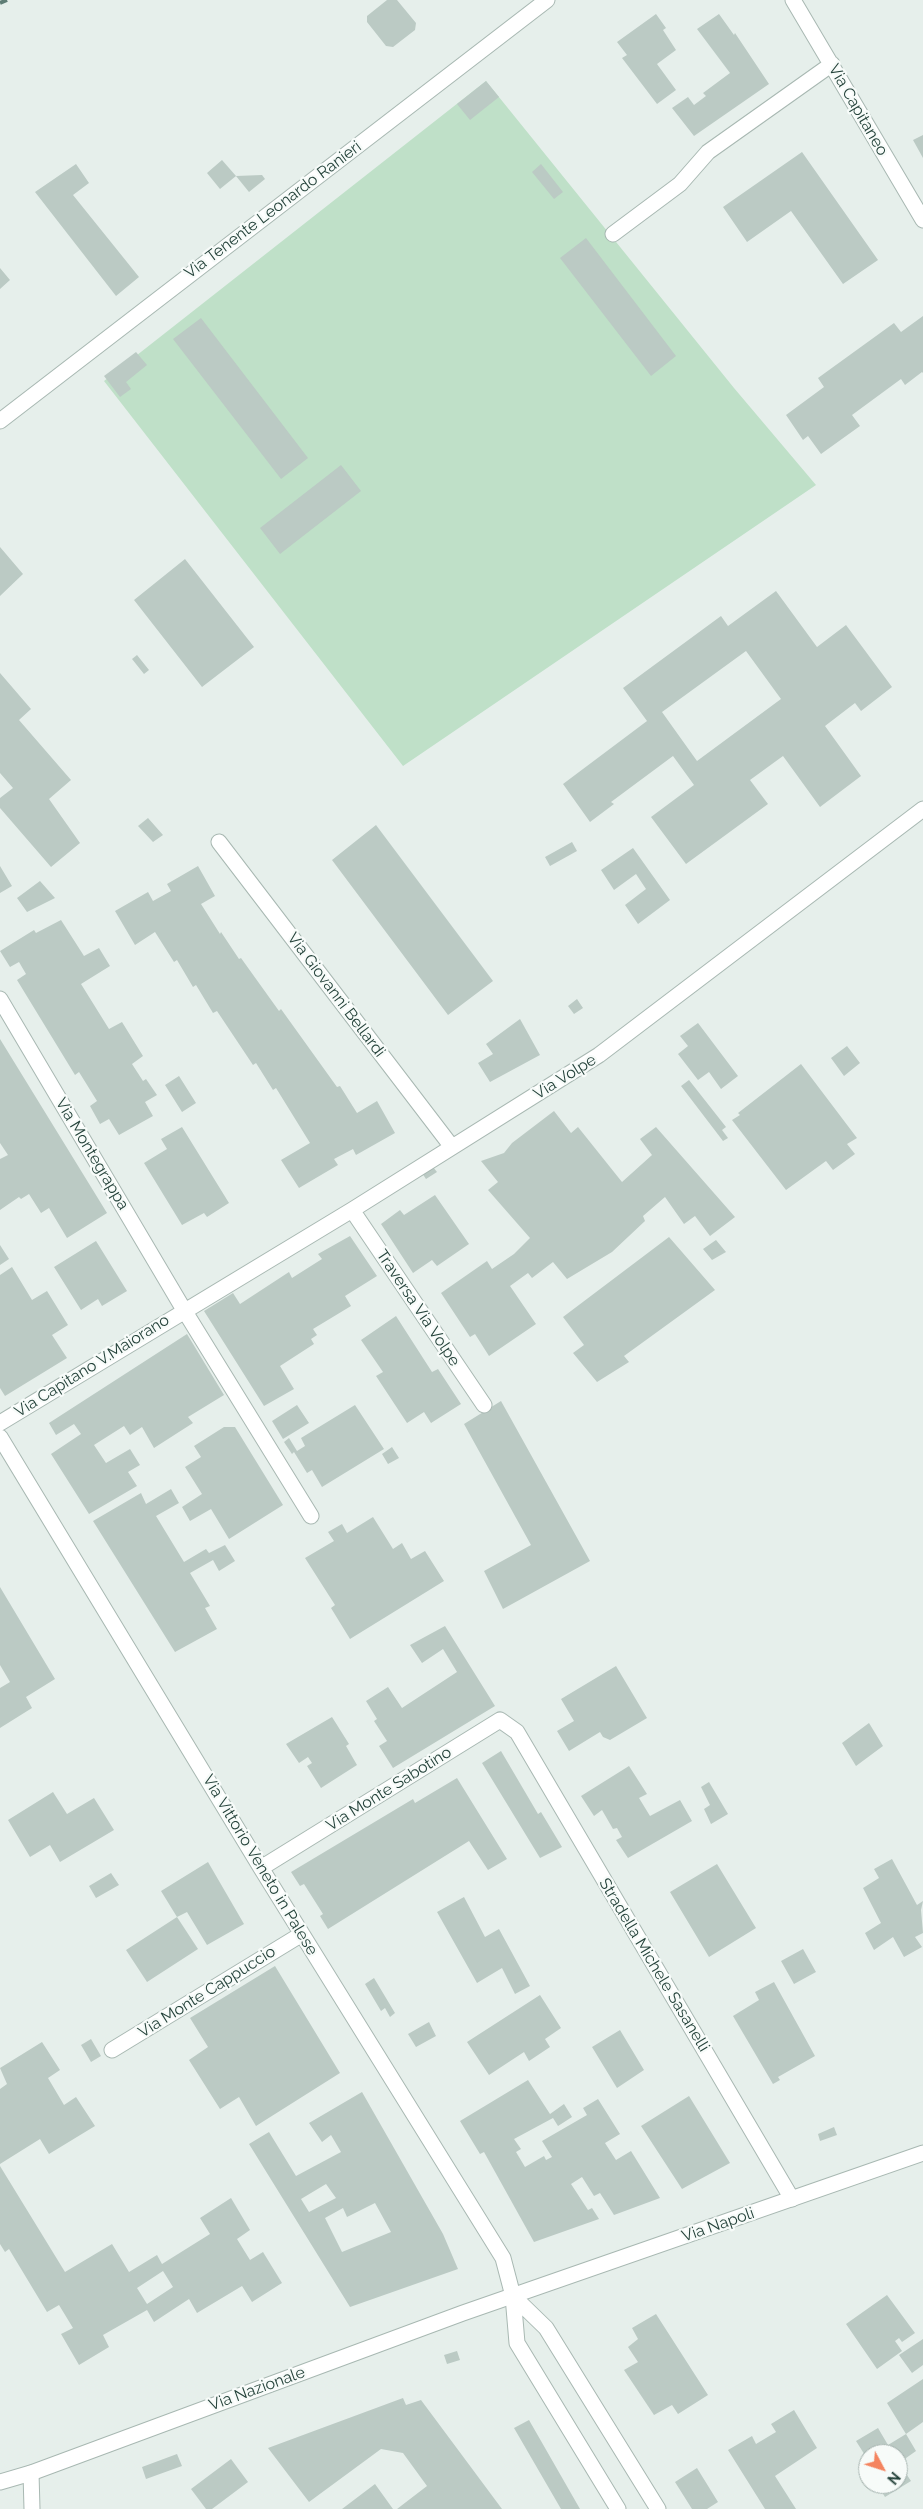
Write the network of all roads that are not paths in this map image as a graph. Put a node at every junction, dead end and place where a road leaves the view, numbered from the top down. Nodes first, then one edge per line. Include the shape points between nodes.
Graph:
1 (547, 0) edge
2 (793, 0) edge
3 (832, 64) junction
4 (923, 220) edge
5 (613, 234) dead end
6 (0, 421) edge
7 (923, 809) edge
8 (219, 842) dead end
9 (0, 999) edge
10 (452, 1147) junction
11 (352, 1210) junction
12 (184, 1310) junction
13 (484, 1405) dead end
14 (0, 1423) edge
15 (0, 1437) edge
16 (311, 1516) dead end
17 (517, 1732) joint
18 (261, 1868) junction
19 (302, 1934) junction
20 (112, 2050) dead end
21 (923, 2153) edge
22 (792, 2199) junction
23 (514, 2296) junction
24 (31, 2472) junction
25 (0, 2482) edge
26 (32, 2509) edge
27 (618, 2509) edge
28 (658, 2509) edge

1 - 6 street, Via Tenente Leonardo Ranieri
2 - 3 street, Via Capitaneo
3 - 4 street, Via Capitaneo
3 - 5 street via 708,152 680,184
7 - 10 street, Via Volpe via 599,1055
8 - 10 street, Via Giovanni Bellardi
9 - 12 street, Via Montegrappa
10 - 11 street, Via Volpe
11 - 12 street, Via Volpe
11 - 13 street, Traversa Via Volpe
12 - 14 street, Via Capitano V.Maiorano
12 - 16 street, Via Montegrappa
15 - 18 street, Via Vittorio Veneto in Palese
17 - 18 street, Via Monte Sabotino via 500,1720
17 - 22 street, Stradella Michele Sasanelli
18 - 19 street, Via Vittorio Veneto in Palese
19 - 20 street, Via Monte Cappuccio
19 - 23 street, Via Vittorio Veneto in Palese via 503,2258
21 - 22 street, Via Napoli
22 - 23 street, Via Napoli
23 - 24 street, Via Nazionale
23 - 27 street, Via Vittorio Veneto in Palese via 517,2343
23 - 28 street, Via Vittorio Veneto in Palese via 546,2328
24 - 25 street, Via Nazionale
24 - 26 street

